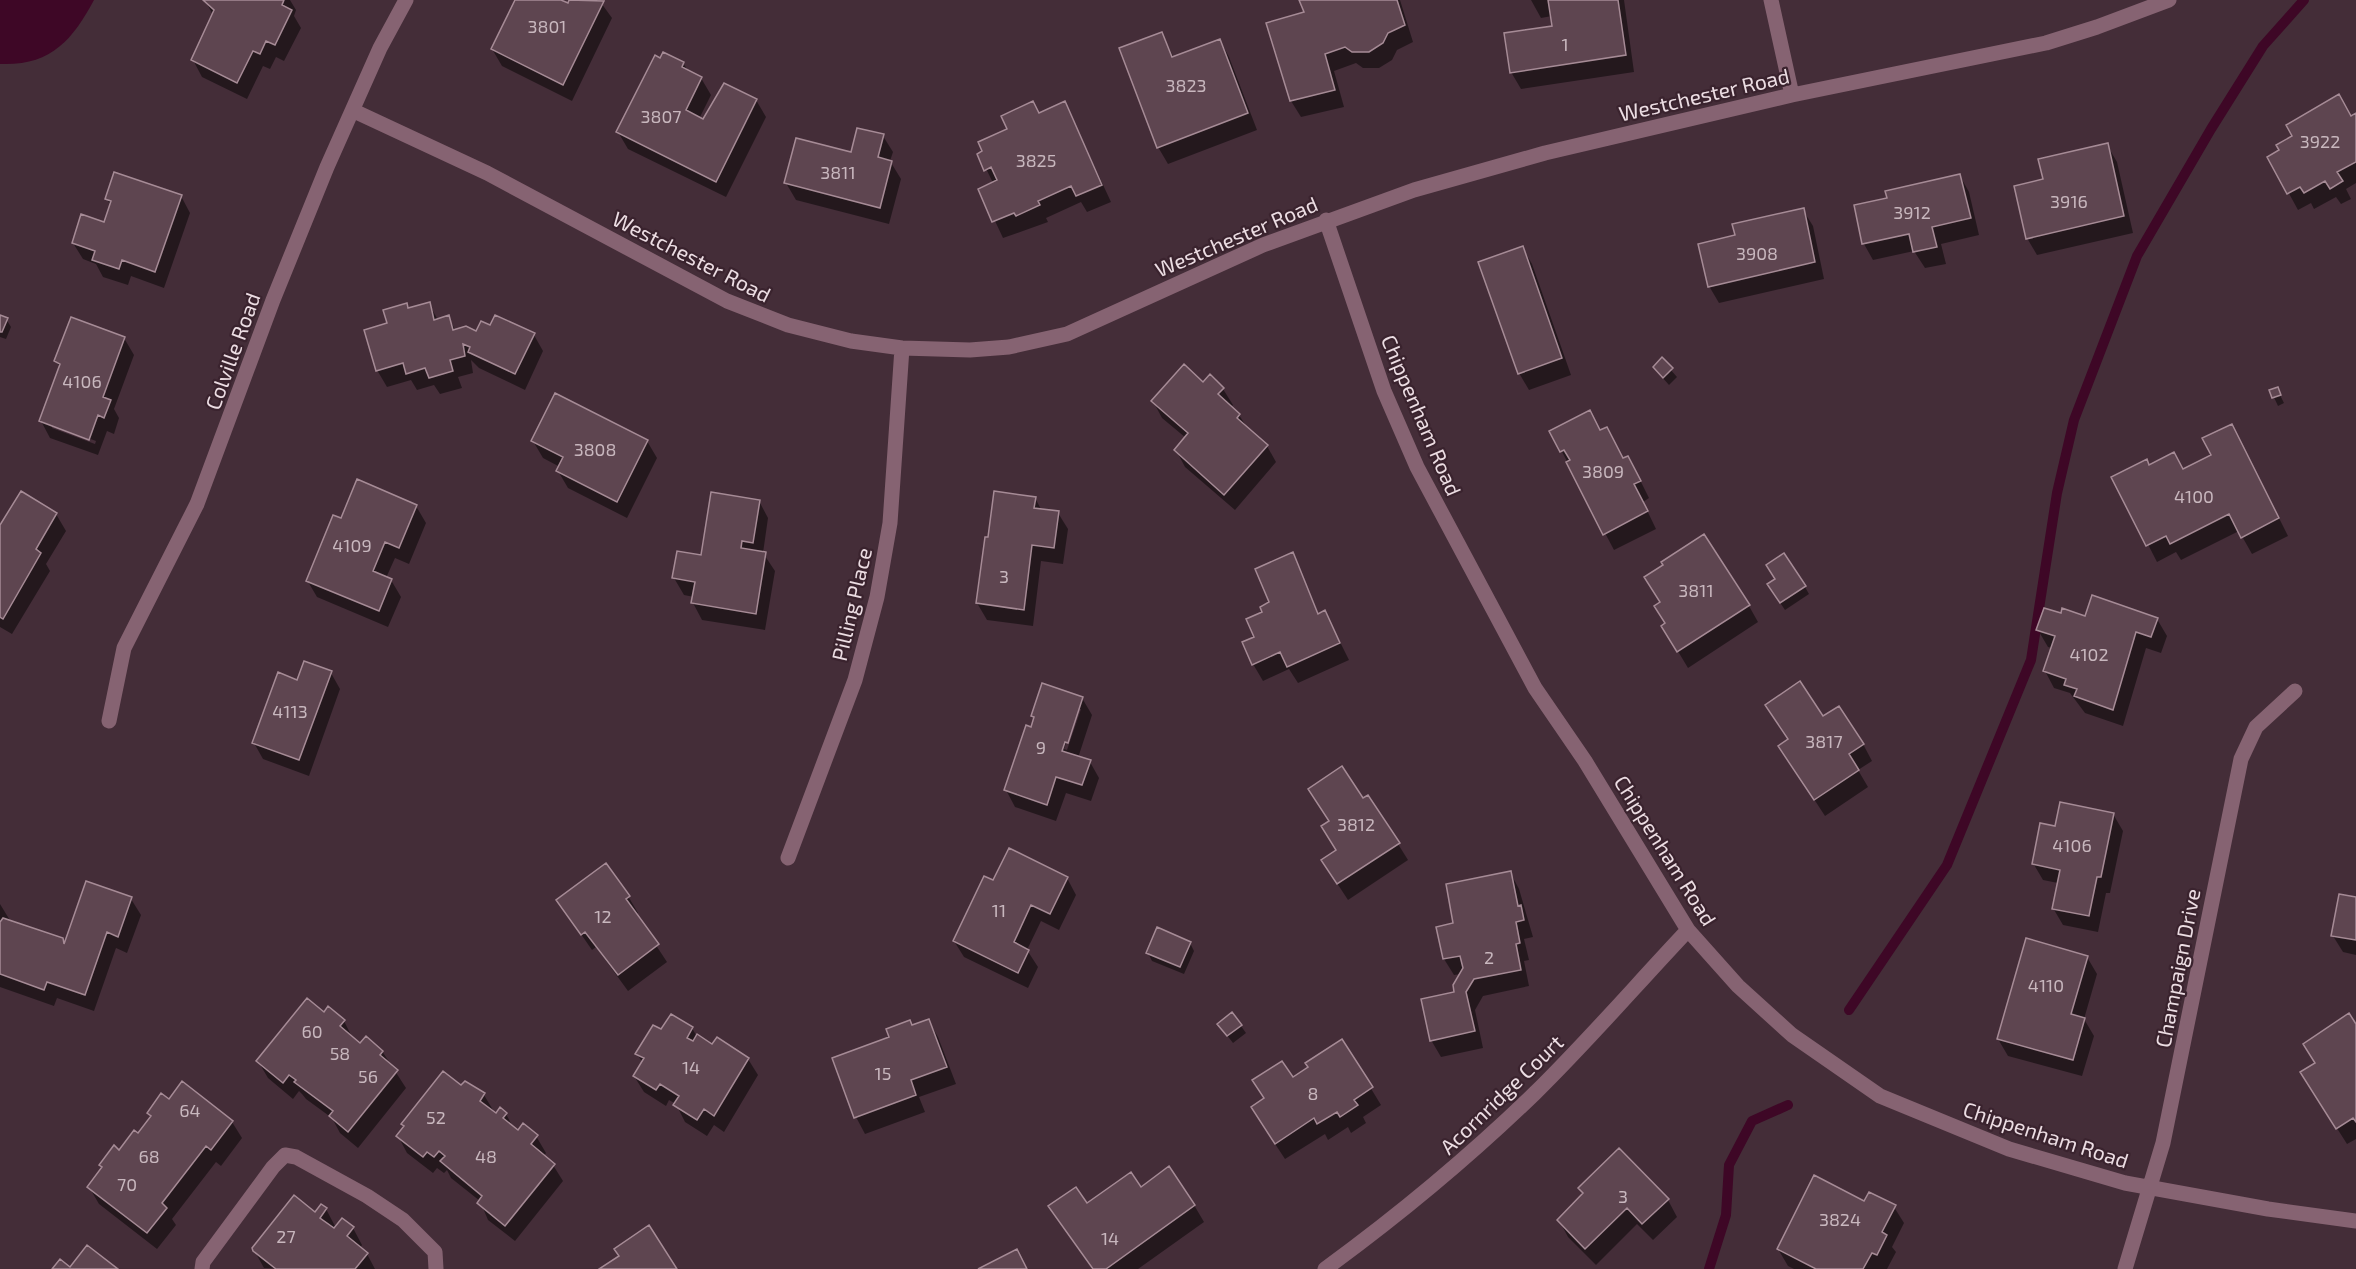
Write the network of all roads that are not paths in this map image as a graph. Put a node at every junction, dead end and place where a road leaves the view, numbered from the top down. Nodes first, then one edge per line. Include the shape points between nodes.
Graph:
1 (406, 0) edge
2 (1771, 0) edge
3 (2169, 0) edge
4 (1792, 94) junction
5 (354, 111) junction
6 (1326, 220) junction
7 (902, 348) junction
8 (2295, 691) dead end
9 (109, 721) dead end
10 (788, 858) dead end
11 (1688, 930) junction
12 (2150, 1188) junction
13 (2356, 1221) edge
14 (202, 1269) edge
15 (436, 1269) edge
16 (1325, 1269) edge
17 (2125, 1269) edge

1 - 5 street, Colville Road via 380,48
2 - 4 street
3 - 4 street, Westchester Road via 2046,43
4 - 6 street, Westchester Road via 1545,153
5 - 7 street, Westchester Road via 487,173 727,301 788,325 851,341
5 - 9 street, Colville Road via 273,300 197,504 124,648
6 - 7 street, Westchester Road via 1206,268 1067,334 989,349
6 - 11 street, Chippenham Road via 1384,391 1417,467 1535,688 1585,761
7 - 10 street, Pilling Place via 890,523 877,597 855,680
8 - 12 street, Champaign Drive via 2256,728 2241,759 2163,1143
11 - 12 street, Chippenham Road via 1764,1012 1880,1096 2009,1149
11 - 16 street, Acornridge Court via 1597,1029 1478,1147 1403,1212
12 - 13 street, Chippenham Road
12 - 17 street, Champaign Drive
14 - 15 street via 203,1262 285,1155 296,1157 368,1196 403,1220 435,1252

